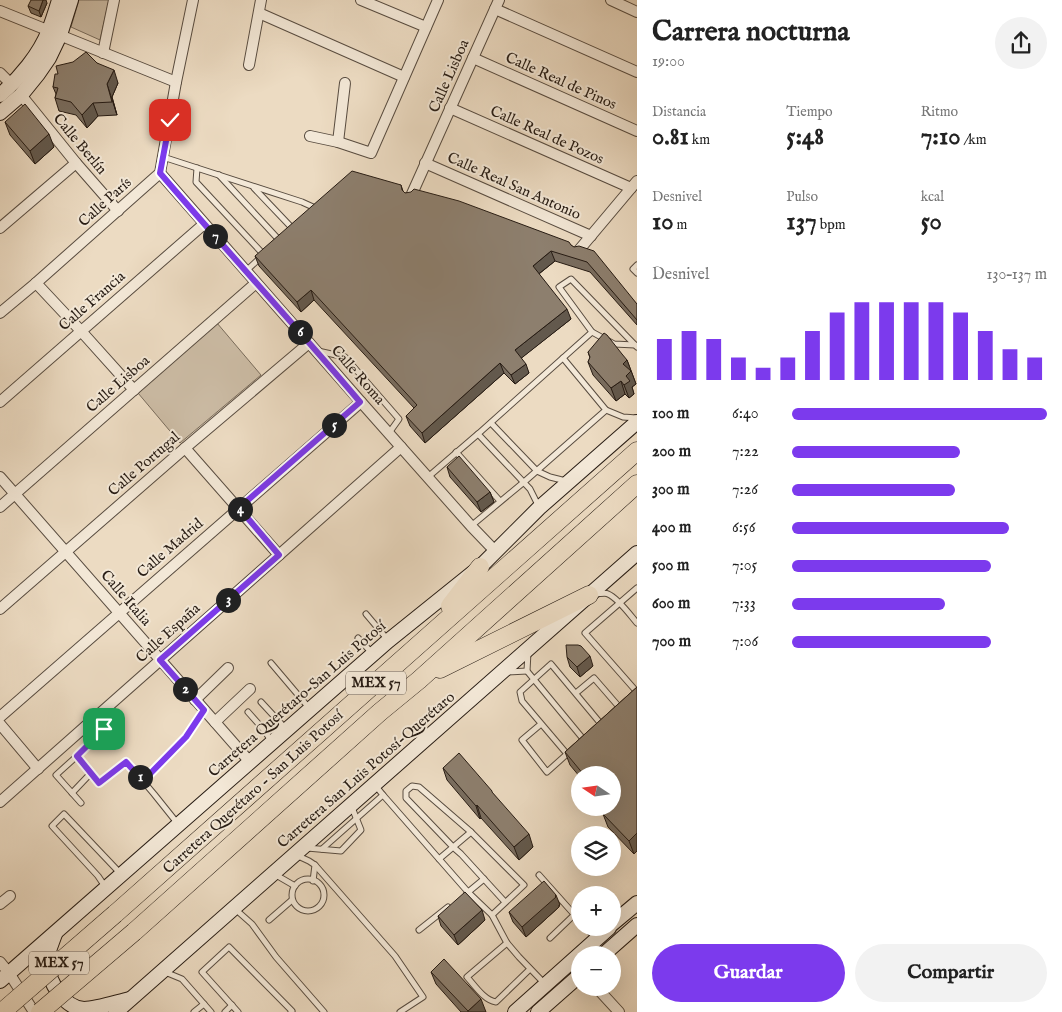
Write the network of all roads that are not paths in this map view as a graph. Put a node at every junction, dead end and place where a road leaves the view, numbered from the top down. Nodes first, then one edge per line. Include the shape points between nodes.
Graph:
1 (59, 0) edge
2 (70, 0) edge
3 (114, 0) edge
4 (193, 0) edge
5 (261, 0) edge
6 (361, 0) edge
7 (438, 0) edge
8 (611, 0) edge
9 (497, 4) edge
10 (0, 11) edge
11 (637, 12) edge
12 (259, 13) junction
13 (426, 27) junction
14 (54, 33) junction
15 (103, 53) junction
16 (473, 58) junction
17 (249, 66) dead end
18 (637, 72) edge
19 (0, 73) edge
20 (404, 77) junction
21 (176, 82) junction
22 (345, 83) dead end
23 (16, 90) junction
24 (0, 96) edge
25 (450, 108) junction
26 (0, 113) edge
27 (637, 131) edge
28 (310, 136) dead end
29 (338, 142) junction
30 (163, 157) junction
31 (76, 163) junction
32 (425, 164) junction
33 (197, 168) junction
34 (160, 173) junction
35 (218, 175) junction
36 (634, 185) edge
37 (253, 186) junction
38 (411, 196) edge
39 (118, 211) junction
40 (308, 216) edge
41 (300, 223) edge
42 (204, 224) junction
43 (0, 228) edge
44 (293, 229) junction
45 (591, 236) junction
46 (280, 241) junction
47 (275, 245) edge
48 (270, 250) edge
49 (579, 250) edge
50 (264, 254) junction
51 (637, 265) edge
52 (246, 271) junction
53 (637, 273) edge
54 (36, 283) junction
55 (256, 283) junction
56 (0, 313) edge
57 (81, 331) junction
58 (592, 332) junction
59 (310, 343) junction
60 (636, 346) edge
61 (317, 351) junction
62 (563, 358) junction
63 (134, 390) junction
64 (0, 402) edge
65 (360, 402) junction
66 (606, 410) junction
67 (637, 418) edge
68 (637, 422) edge
69 (491, 423) junction
70 (389, 433) junction
71 (478, 434) junction
72 (401, 447) junction
73 (185, 448) junction
74 (456, 452) junction
75 (637, 452) edge
76 (536, 470) junction
77 (0, 477) edge
78 (428, 477) junction
79 (569, 481) junction
80 (524, 482) junction
81 (637, 484) edge
82 (15, 494) junction
83 (500, 502) junction
84 (0, 507) edge
85 (239, 508) junction
86 (540, 508) junction
87 (471, 526) junction
88 (495, 551) junction
89 (66, 552) junction
90 (637, 553) edge
91 (279, 555) junction
92 (480, 567) junction
93 (637, 588) edge
94 (589, 596) junction
95 (619, 603) junction
96 (0, 610) edge
97 (119, 613) junction
98 (366, 614) dead end
99 (637, 623) edge
100 (358, 638) dead end
101 (425, 639) junction
102 (388, 641) junction
103 (528, 649) junction
104 (373, 654) junction
105 (160, 660) junction
106 (270, 663) dead end
107 (228, 668) dead end
108 (527, 671) junction
109 (501, 672) junction
110 (534, 679) junction
111 (419, 680) junction
112 (250, 689) dead end
113 (637, 692) edge
114 (576, 693) junction
115 (631, 698) edge
116 (195, 700) junction
117 (261, 702) dead end
118 (626, 703) edge
119 (620, 708) junction
120 (310, 709) junction
121 (204, 710) junction
122 (248, 712) dead end
123 (614, 713) edge
124 (0, 717) edge
125 (608, 719) edge
126 (214, 722) junction
127 (0, 724) edge
128 (540, 724) junction
129 (602, 724) junction
130 (104, 729) dead end
131 (286, 730) junction
132 (596, 730) edge
133 (590, 735) edge
134 (584, 740) junction
135 (272, 742) junction
136 (578, 745) edge
137 (572, 750) edge
138 (567, 754) junction
139 (77, 756) junction
140 (250, 762) junction
141 (38, 769) junction
142 (91, 773) junction
143 (143, 781) junction
144 (379, 789) junction
145 (72, 793) junction
146 (0, 802) edge
147 (81, 803) dead end
148 (351, 805) junction
149 (356, 819) junction
150 (178, 825) junction
151 (471, 832) junction
152 (337, 836) junction
153 (346, 845) junction
154 (453, 847) junction
155 (322, 849) junction
156 (298, 851) junction
157 (439, 859) junction
158 (315, 865) junction
159 (273, 874) junction
160 (122, 875) junction
161 (539, 875) dead end
162 (484, 879) junction
163 (313, 881) junction
164 (295, 886) junction
165 (106, 888) junction
166 (468, 892) junction
167 (10, 896) dead end
168 (461, 897) edge
169 (292, 900) junction
170 (505, 902) junction
171 (454, 903) edge
172 (637, 903) edge
173 (0, 904) edge
174 (234, 908) junction
175 (571, 912) edge
176 (492, 915) junction
177 (621, 916) edge
178 (571, 918) edge
179 (269, 920) dead end
180 (637, 925) edge
181 (419, 930) dead end
182 (55, 933) junction
183 (599, 936) edge
184 (550, 938) dead end
185 (597, 938) joint
186 (507, 943) junction
187 (591, 946) edge
188 (613, 946) edge
189 (0, 962) edge
190 (571, 968) edge
191 (530, 969) junction
192 (162, 971) junction
193 (5, 977) edge
194 (571, 983) edge
195 (546, 985) junction
196 (604, 996) edge
197 (131, 998) junction
198 (204, 1004) junction
199 (232, 1005) junction
200 (2, 1012) edge
201 (34, 1012) edge
202 (40, 1012) edge
203 (116, 1012) edge
204 (194, 1012) edge
205 (211, 1012) edge
206 (225, 1012) edge
207 (238, 1012) edge
208 (291, 1012) edge
209 (324, 1012) edge
210 (400, 1012) edge
211 (515, 1012) edge
212 (538, 1012) edge
213 (619, 1012) edge

1 - 14 main road
2 - 14 main road
3 - 15 street
4 - 21 street
5 - 12 street
6 - 13 street
7 - 13 street
8 - 11 street
9 - 16 street, Calle Lisboa
9 - 18 street
10 - 14 street
12 - 17 street
12 - 20 street
13 - 20 street
14 - 15 street
14 - 23 main road via 36,55
15 - 21 street
16 - 25 street, Calle Lisboa
16 - 27 street, Calle Real de Pinos
19 - 23 street, Calle Berlín
20 - 29 street via 371,153
21 - 30 street
22 - 29 street
23 - 24 main road
23 - 26 main road
23 - 31 street, Calle Berlín
25 - 32 street, Calle Lisboa
25 - 36 street, Calle Real de Pozos
28 - 29 street
30 - 33 lane
30 - 34 street
31 - 39 street, Calle Berlín
31 - 43 street
32 - 38 street, Calle Lisboa
32 - 45 street, Calle Real San Antonio
33 - 35 lane
33 - 50 lane via 196,182
34 - 39 street, Calle París
34 - 42 street, Calle Roma
35 - 37 lane
35 - 46 lane
36 - 45 street
37 - 40 lane via 309,204 315,210
37 - 44 lane
39 - 54 street, Calle París
41 - 44 lane
42 - 52 street, Calle Roma
42 - 57 street, Calle Francia
44 - 46 lane
45 - 49 street
46 - 47 lane
48 - 50 lane
50 - 52 lane
51 - 53 lane via 633,269
52 - 55 street, Calle Roma
54 - 56 street, Calle París
54 - 57 street
55 - 59 street, Calle Roma
55 - 63 street, Calle Lisboa
57 - 63 street
57 - 64 street, Calle Francia
58 - 60 lane via 614,344
58 - 60 lane via 558,288 571,279
58 - 62 lane
59 - 61 street, Calle Roma
59 - 73 street, Calle Portugal
61 - 65 street, Calle Roma
61 - 70 lane via 345,357 400,419
62 - 66 lane
62 - 69 lane
63 - 82 street, Calle Lisboa
65 - 70 street, Calle Roma
65 - 85 street, Calle Madrid
66 - 67 lane via 623,417
66 - 76 lane
68 - 79 main road, Carretera Querétaro-San Luis Potosí
69 - 71 lane
69 - 76 lane
70 - 72 street, Calle Roma
71 - 74 lane
71 - 80 lane
72 - 78 street, Calle Roma
72 - 91 street, Calle España
73 - 85 street
73 - 89 street, Calle Portugal
74 - 78 lane
74 - 83 lane
75 - 101 highway, Carretera Querétaro - San Luis Potosí / MEX 57
76 - 79 lane
76 - 80 lane
77 - 82 street, Calle Italia
78 - 87 street, Calle Roma
79 - 86 main road, Carretera Querétaro-San Luis Potosí
80 - 83 lane
80 - 86 lane
81 - 111 highway, Carretera Querétaro - San Luis Potosí / MEX 57
82 - 84 street, Calle Lisboa
82 - 89 street, Calle Italia
83 - 87 lane
85 - 91 street
85 - 97 street, Calle Madrid
86 - 88 main road, Carretera Querétaro-San Luis Potosí
87 - 88 street, Calle Roma
88 - 92 main road, Carretera Querétaro-San Luis Potosí
89 - 96 street, Calle Portugal
89 - 97 street, Calle Italia
90 - 94 main road, Carretera San Luis Potosí-Querétaro
91 - 105 street, Calle España
92 - 101 highway
92 - 102 main road, Carretera Querétaro-San Luis Potosí
93 - 95 lane
94 - 95 lane via 606,593
94 - 103 main road, Carretera San Luis Potosí-Querétaro
94 - 111 highway
95 - 99 lane
95 - 113 lane via 585,633
97 - 105 street, Calle Italia
97 - 124 street, Calle Madrid
98 - 102 lane
100 - 104 lane
101 - 200 highway, Carretera Querétaro - San Luis Potosí / MEX 57, bridge
102 - 104 main road, Carretera Querétaro-San Luis Potosí
103 - 108 lane
103 - 109 main road, Carretera San Luis Potosí-Querétaro
104 - 120 main road, Carretera Querétaro-San Luis Potosí
105 - 116 street, Calle Italia
105 - 141 street, Calle España
106 - 120 lane
107 - 116 street
108 - 109 lane
108 - 110 lane
109 - 144 main road, Carretera San Luis Potosí-Querétaro
110 - 114 lane via 551,664
110 - 128 lane via 520,692 522,701
110 - 134 lane
111 - 202 highway, Carretera Querétaro - San Luis Potosí / MEX 57, bridge
112 - 126 street
113 - 115 lane
114 - 119 lane via 594,678
114 - 129 lane
116 - 121 street, Calle Italia
117 - 131 lane
118 - 119 lane
119 - 123 lane
120 - 131 main road, Carretera Querétaro-San Luis Potosí
121 - 126 street, Calle Italia
121 - 143 lane via 186,737
122 - 135 lane
125 - 129 lane
126 - 140 street, Calle Italia
127 - 141 street
128 - 138 lane
128 - 138 lane via 522,740 547,772
129 - 132 lane
130 - 139 lane
131 - 135 main road, Carretera Querétaro-San Luis Potosí
133 - 134 lane
134 - 136 lane
135 - 140 main road, Carretera Querétaro-San Luis Potosí
137 - 138 lane
139 - 142 lane
139 - 145 lane via 56,775
140 - 150 main road, Carretera Querétaro-San Luis Potosí
141 - 146 street, Calle España
142 - 143 lane via 99,783 126,762
142 - 145 lane
143 - 150 lane
144 - 148 main road, Carretera San Luis Potosí-Querétaro
144 - 149 lane
144 - 157 lane
145 - 147 lane
148 - 149 lane
148 - 156 main road, Carretera San Luis Potosí-Querétaro
149 - 152 lane
149 - 153 lane via 360,830
150 - 160 main road, Carretera Querétaro-San Luis Potosí
151 - 154 lane
151 - 154 lane via 419,787 412,786 406,791 406,798
151 - 170 lane via 524,885
152 - 153 lane
152 - 155 lane
153 - 155 lane via 341,851
154 - 157 lane
154 - 162 lane
155 - 156 lane
156 - 158 lane
156 - 159 main road, Carretera San Luis Potosí-Querétaro
157 - 166 lane
158 - 163 lane
158 - 210 lane via 395,956 423,997
159 - 164 lane
159 - 174 main road, Carretera San Luis Potosí-Querétaro
160 - 165 main road, Carretera Querétaro-San Luis Potosí
160 - 165 lane via 64,814 52,826
161 - 175 lane
162 - 166 lane
162 - 170 lane
163 - 164 lane via 303,880
163 - 169 lane via 322,889 320,905 307,911 298,908
164 - 169 lane
165 - 182 main road, Carretera Querétaro-San Luis Potosí
166 - 168 lane
166 - 176 lane
167 - 173 street
169 - 179 lane
170 - 176 lane
171 - 181 lane
172 - 177 main road
174 - 192 main road, Carretera San Luis Potosí-Querétaro
174 - 209 lane via 252,924
176 - 186 lane
178 - 184 lane
180 - 188 main road
182 - 193 main road, Carretera Querétaro-San Luis Potosí
182 - 197 main road via 47,964 62,999 81,1009 91,1009
183 - 185 main road
185 - 187 main road
186 - 191 lane
186 - 191 lane via 467,977 479,991 496,1002
189 - 193 street
190 - 195 main road
191 - 195 lane
192 - 197 main road, Carretera San Luis Potosí-Querétaro
192 - 198 lane via 182,979
193 - 201 street
194 - 212 main road
195 - 211 main road
196 - 213 street
197 - 203 main road, Carretera San Luis Potosí-Querétaro
198 - 204 lane
198 - 205 lane
199 - 206 lane
199 - 207 lane
199 - 208 lane via 202,972 229,947

